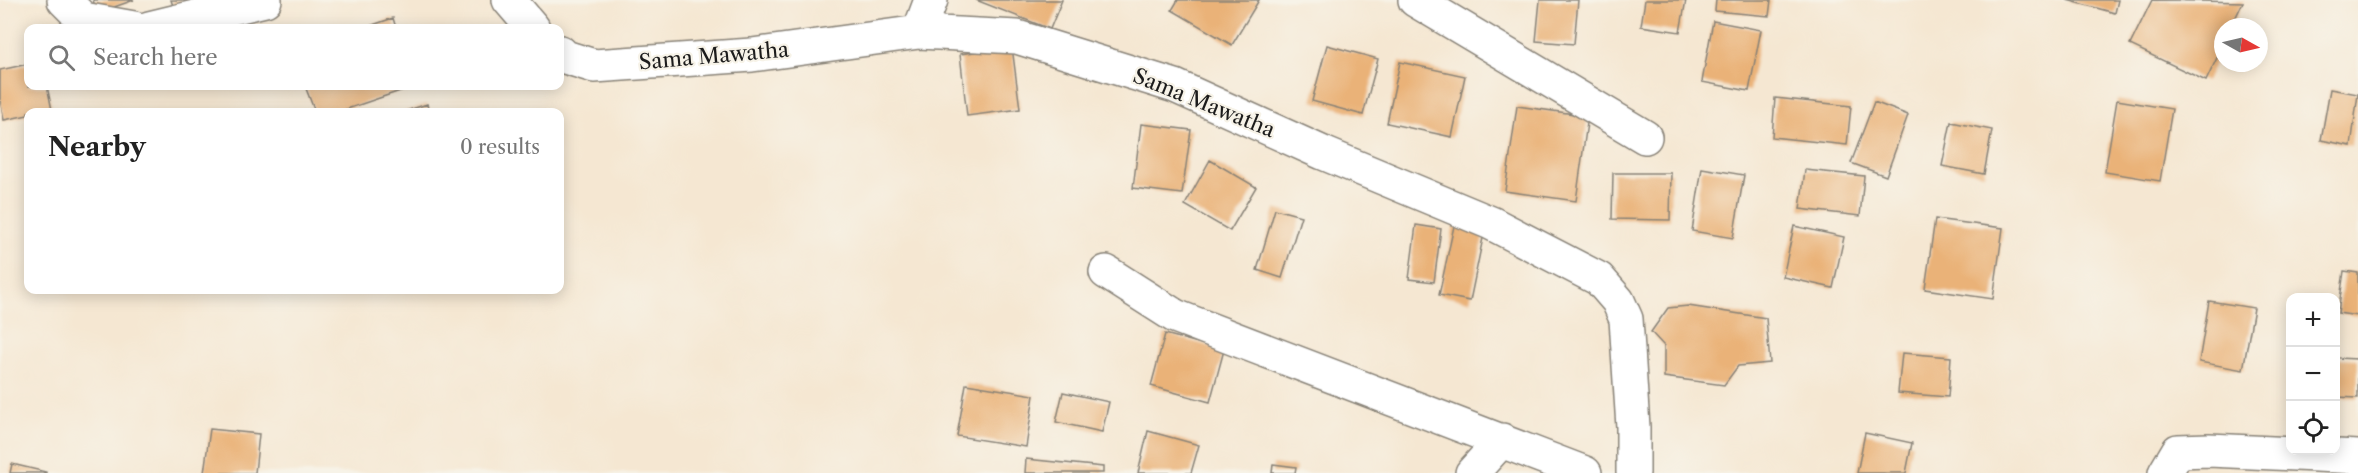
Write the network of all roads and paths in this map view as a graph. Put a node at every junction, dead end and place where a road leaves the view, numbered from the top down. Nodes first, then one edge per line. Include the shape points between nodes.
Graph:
1 (64, 0) edge
2 (265, 0) edge
3 (509, 0) edge
4 (931, 0) edge
5 (1415, 0) edge
6 (111, 24) edge
7 (166, 24) edge
8 (530, 24) edge
9 (919, 32) junction
10 (564, 56) edge
11 (1645, 137) dead end
12 (1106, 272) dead end
13 (1502, 440) junction
14 (2358, 457) edge
15 (1472, 473) edge
16 (1585, 473) edge
17 (1633, 473) edge
18 (2165, 473) edge

1 - 6 street via 83,19
2 - 7 street
3 - 8 street
4 - 9 street
5 - 11 street
9 - 10 street, Sama Mawatha via 752,55 594,66
9 - 17 street, Sama Mawatha via 1017,37 1175,86 1491,223 1599,279 1618,301 1626,319
12 - 13 street via 1175,316
13 - 15 street
13 - 16 street
14 - 18 street via 2178,451

